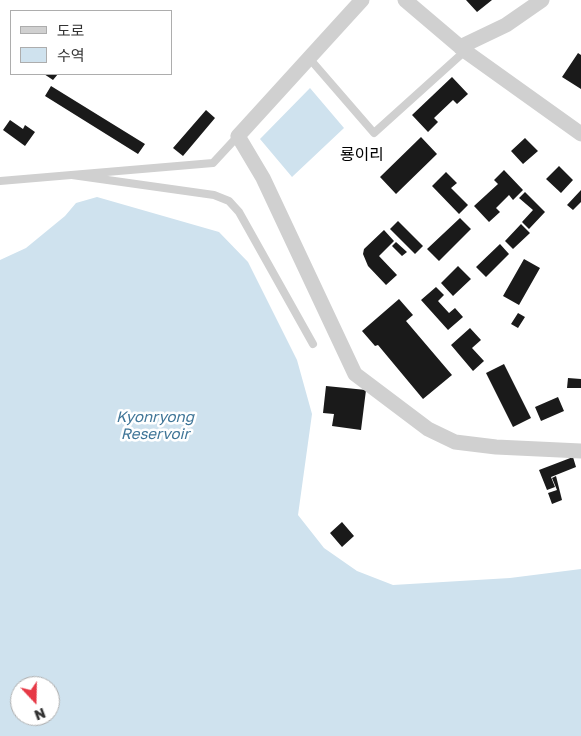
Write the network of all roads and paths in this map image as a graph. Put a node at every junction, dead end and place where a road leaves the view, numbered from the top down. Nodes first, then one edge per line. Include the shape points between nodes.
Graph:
1 (362, 0) edge
2 (405, 0) edge
3 (542, 0) edge
4 (463, 49) junction
5 (309, 58) junction
6 (581, 134) edge
7 (238, 136) junction
8 (72, 175) junction
9 (0, 181) edge
10 (313, 344) dead end
11 (581, 451) edge

1 - 5 street
2 - 4 street
3 - 4 street
4 - 5 lane via 374,133
4 - 6 street
5 - 7 street
7 - 8 lane via 213,163
7 - 11 street via 263,178 356,374 428,429 456,442
8 - 9 lane
8 - 10 lane via 214,195 229,201 239,212

